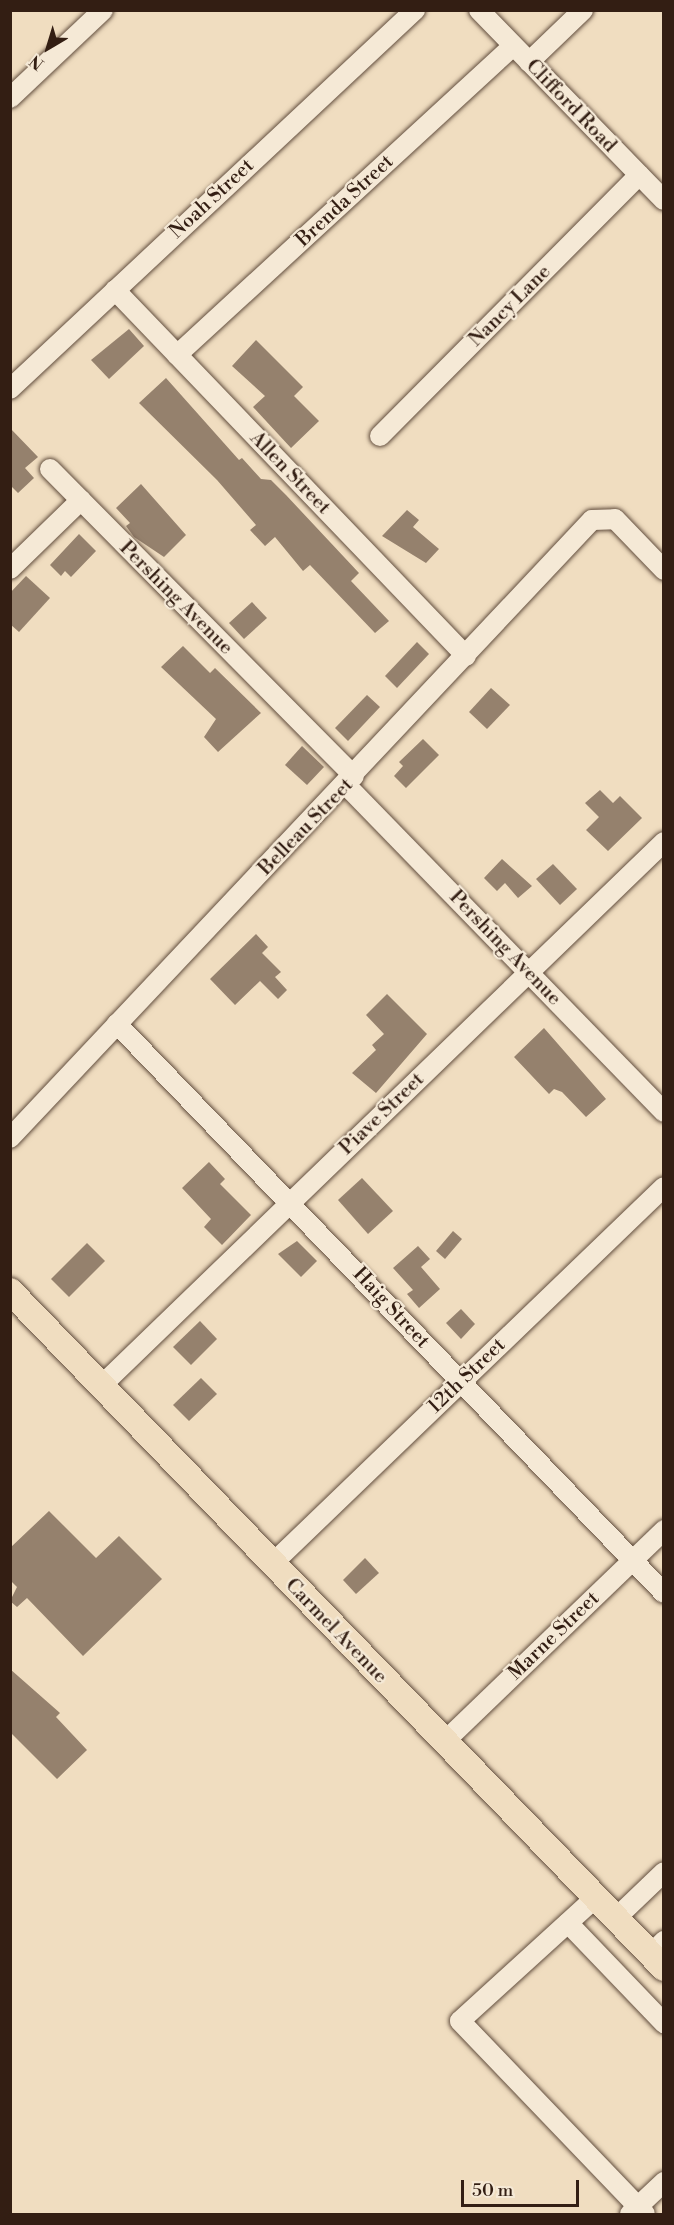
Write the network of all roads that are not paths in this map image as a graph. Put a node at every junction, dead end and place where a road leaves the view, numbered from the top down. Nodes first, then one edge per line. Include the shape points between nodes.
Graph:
1 (103, 10) edge
2 (415, 10) edge
3 (479, 10) edge
4 (583, 10) edge
5 (513, 46) junction
6 (529, 62) junction
7 (10, 98) edge
8 (639, 175) junction
9 (663, 200) edge
10 (115, 290) junction
11 (177, 355) junction
12 (10, 389) edge
13 (380, 436) dead end
14 (50, 469) dead end
15 (81, 501) junction
16 (661, 563) edge
17 (12, 565) edge
18 (466, 656) junction
19 (350, 781) junction
20 (663, 842) edge
21 (528, 972) junction
22 (117, 1024) junction
23 (663, 1112) edge
24 (10, 1138) edge
25 (663, 1187) edge
26 (291, 1202) junction
27 (10, 1291) edge
28 (461, 1383) junction
29 (101, 1386) junction
30 (663, 1530) edge
31 (632, 1561) junction
32 (271, 1565) junction
33 (663, 1593) edge
34 (444, 1742) junction
35 (663, 1872) edge
36 (594, 1899) junction
37 (614, 1920) junction
38 (568, 1923) junction
39 (659, 1955) edge
40 (663, 2023) edge
41 (663, 2182) edge
42 (638, 2212) edge

1 - 7 street
2 - 10 street, Noah Street
3 - 5 street, Clifford Road
4 - 6 street
5 - 6 street, Clifford Road
5 - 11 street, Brenda Street
6 - 8 street, Clifford Road
8 - 9 street, Clifford Road
8 - 13 street, Nancy Lane
10 - 11 street, Allen Street
10 - 12 street, Noah Street
11 - 18 street, Allen Street
14 - 15 street, Pershing Avenue
15 - 17 street
15 - 19 street, Pershing Avenue
16 - 18 street, Belleau Street via 619,522 600,516
18 - 19 street, Belleau Street
19 - 21 street, Pershing Avenue
19 - 22 street, Belleau Street
20 - 21 street, Piave Street
21 - 23 street, Pershing Avenue
21 - 26 street, Piave Street
22 - 24 street, Belleau Street
22 - 26 street, Haig Street
25 - 28 street, 12th Street
26 - 28 street, Haig Street
26 - 29 street, Piave Street
27 - 29 main road, Carmel Avenue
28 - 31 street, Haig Street
28 - 32 street, 12th Street
29 - 32 main road, Carmel Avenue
30 - 31 street, Marne Street
31 - 33 street, Haig Street
31 - 34 street, Marne Street
32 - 34 main road, Carmel Avenue
34 - 36 main road, Carmel Avenue
35 - 37 street
36 - 37 main road, Carmel Avenue
36 - 38 street
37 - 39 main road, Carmel Avenue
38 - 40 street
38 - 42 street via 460,2021
41 - 42 street

